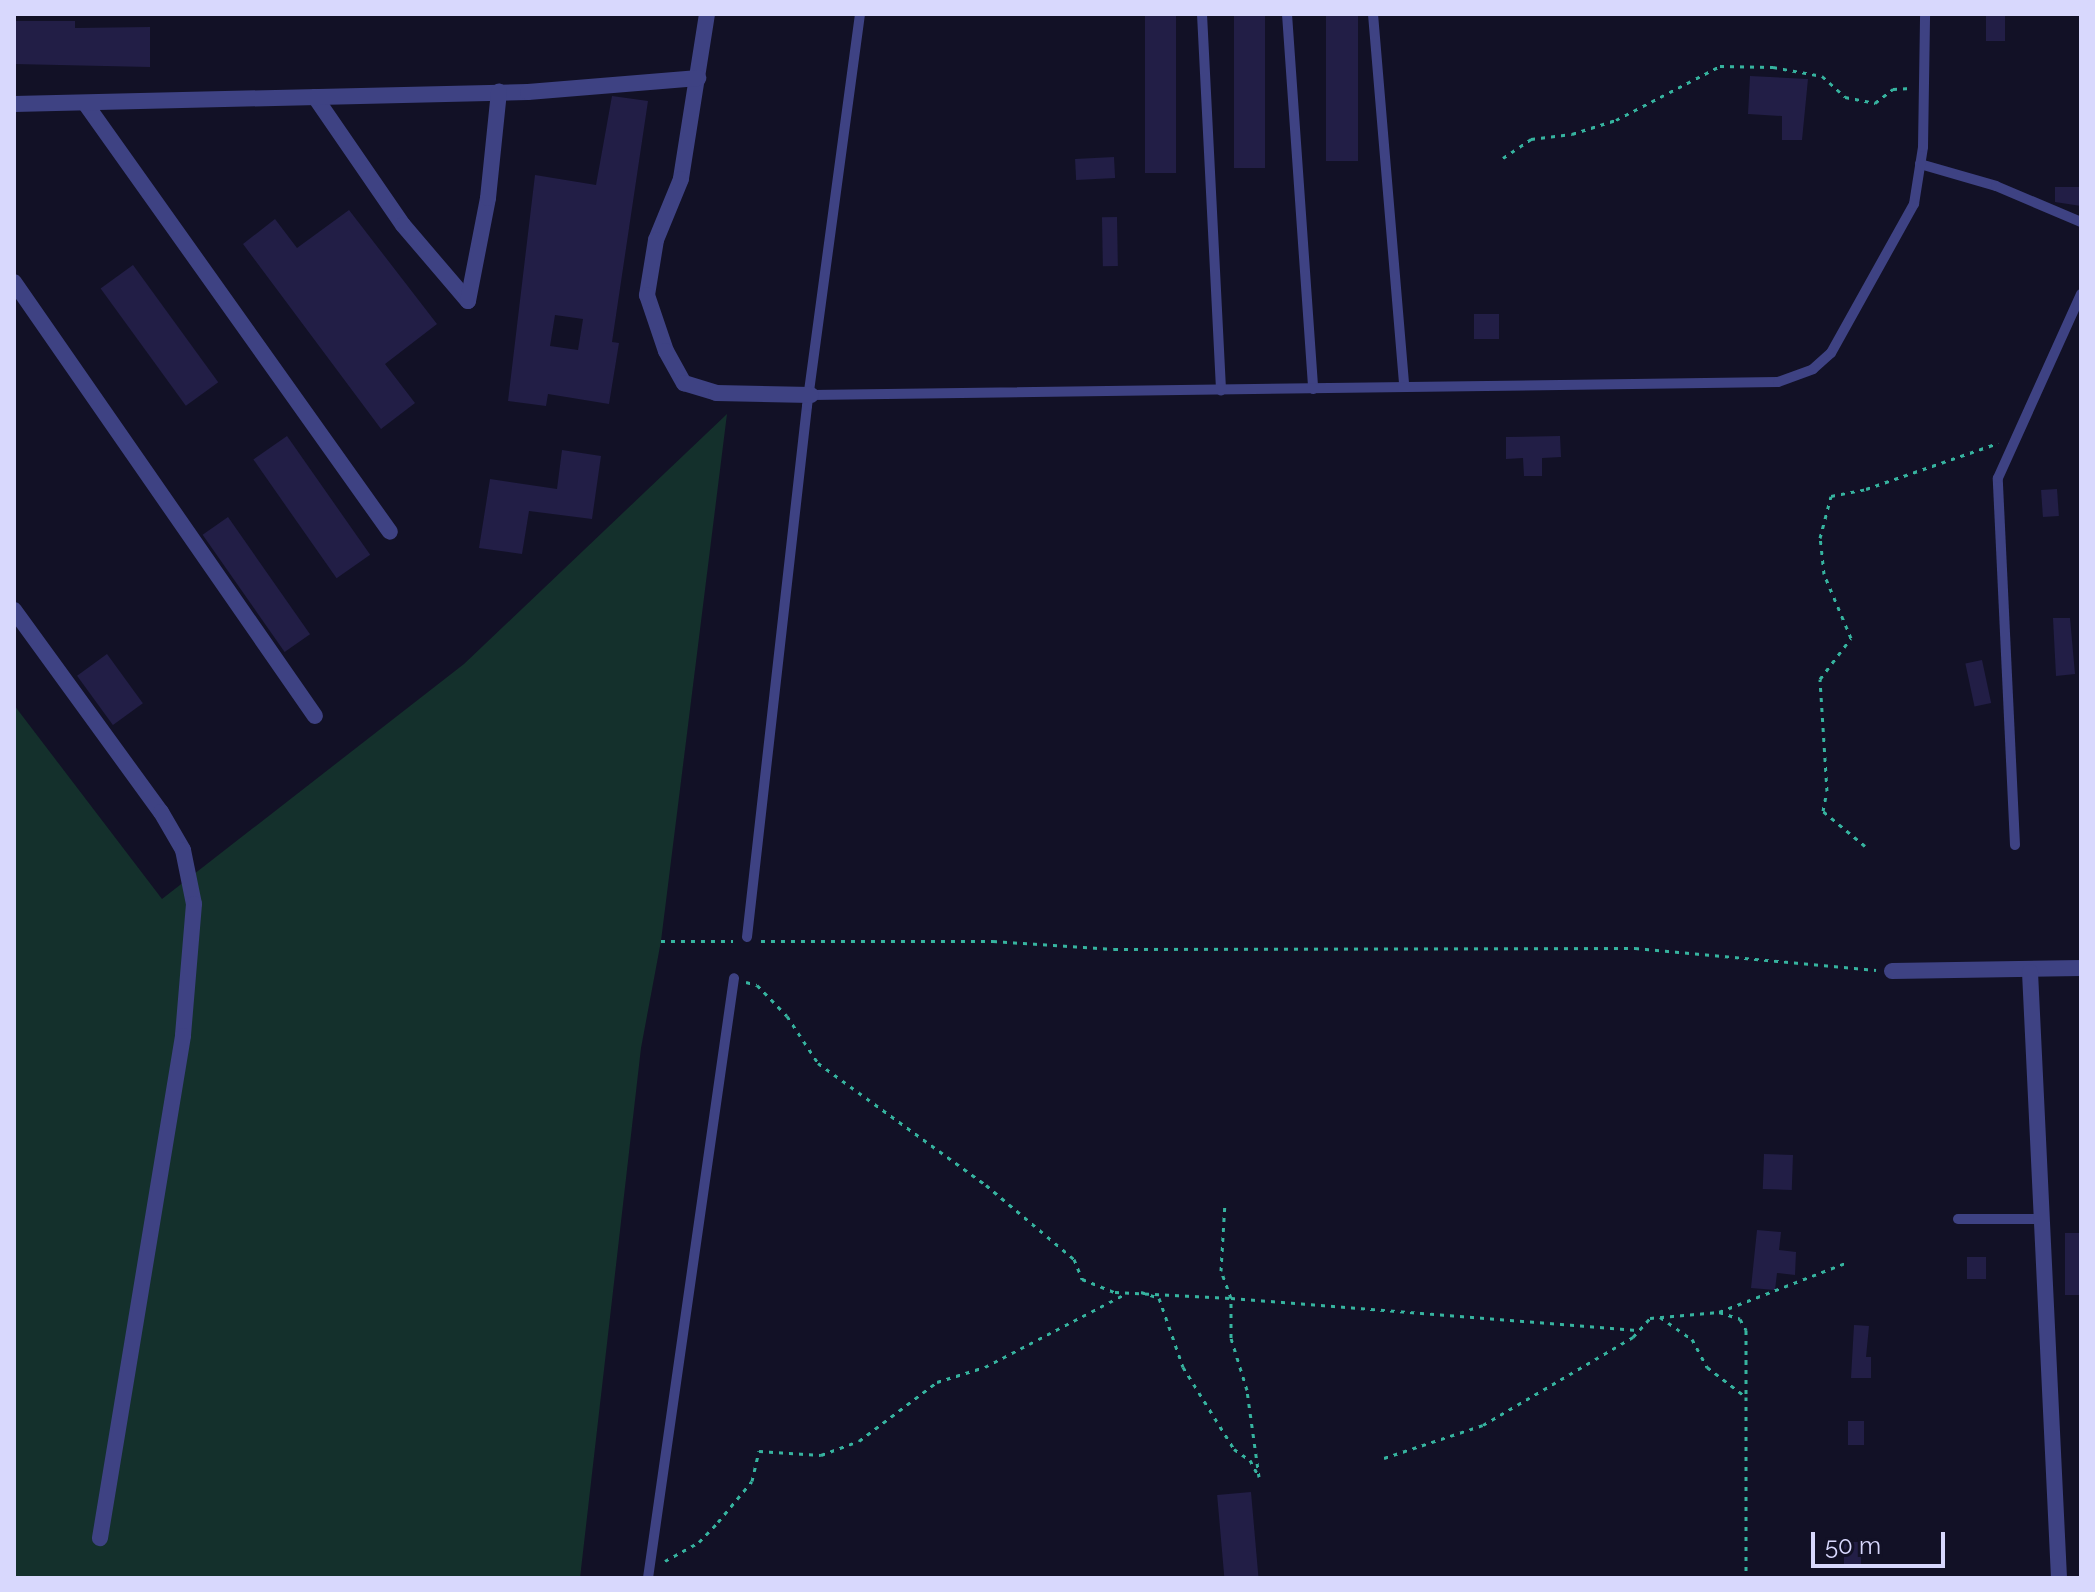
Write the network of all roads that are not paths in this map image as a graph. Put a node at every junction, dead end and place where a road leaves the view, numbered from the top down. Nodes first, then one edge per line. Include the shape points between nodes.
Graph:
1 (707, 14) edge
2 (860, 14) edge
3 (1202, 14) edge
4 (1287, 14) edge
5 (1373, 14) edge
6 (1925, 14) edge
7 (698, 78) junction
8 (499, 92) junction
9 (315, 97) junction
10 (85, 103) junction
11 (14, 104) edge
12 (1920, 164) junction
13 (2081, 222) edge
14 (14, 282) edge
15 (2081, 294) edge
16 (1404, 387) junction
17 (1313, 389) junction
18 (1221, 391) junction
19 (811, 395) junction
20 (390, 532) dead end
21 (14, 610) edge
22 (315, 716) dead end
23 (2015, 845) dead end
24 (748, 940) road end
25 (2081, 968) edge
26 (1892, 971) road end
27 (2030, 972) junction
28 (734, 978) road end
29 (1958, 1219) dead end
30 (2040, 1219) junction
31 (100, 1538) dead end
32 (648, 1578) edge
33 (2059, 1578) edge

1 - 7 street
2 - 19 lane
3 - 18 lane
4 - 17 lane
5 - 16 lane
6 - 12 lane
7 - 8 street
7 - 19 street via 681,179 656,240 647,295 666,351 684,383 701,391
8 - 9 street
8 - 9 street via 488,198 468,301 403,225
9 - 10 street
10 - 11 street
10 - 20 street
12 - 13 lane via 1996,186
12 - 16 lane via 1914,204 1900,232 1831,353 1813,369 1778,382
14 - 22 street
15 - 23 lane via 1998,478
16 - 17 lane
17 - 18 lane
18 - 19 lane
19 - 24 lane
21 - 31 street via 161,812 183,850 194,904 183,1036
25 - 27 street
26 - 27 street
27 - 30 street
28 - 32 lane
29 - 30 lane
30 - 33 street

